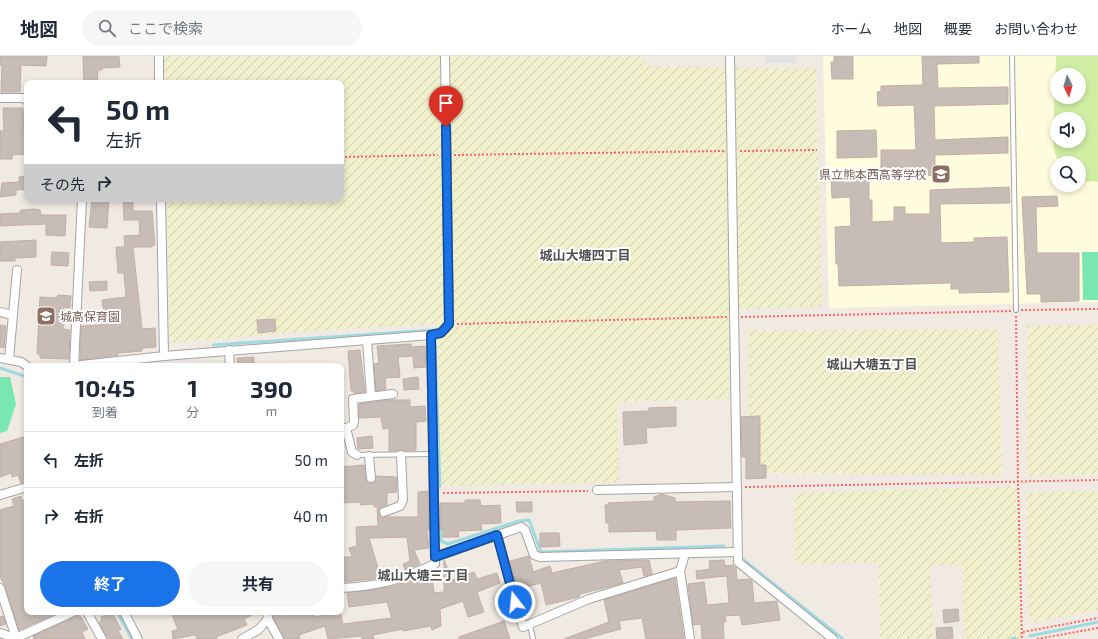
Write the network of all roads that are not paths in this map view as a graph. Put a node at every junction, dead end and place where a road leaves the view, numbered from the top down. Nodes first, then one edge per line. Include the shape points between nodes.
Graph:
1 (159, 56) edge
2 (445, 56) edge
3 (730, 56) edge
4 (1012, 56) edge
5 (159, 80) edge
6 (0, 98) edge
7 (24, 98) edge
8 (82, 202) edge
9 (160, 202) edge
10 (17, 270) dead end
11 (1016, 310) road end
12 (0, 312) edge
13 (13, 315) junction
14 (431, 335) junction
15 (367, 340) junction
16 (229, 350) junction
17 (164, 356) junction
18 (0, 358) edge
19 (10, 359) junction
20 (73, 363) edge
21 (122, 363) edge
22 (230, 363) edge
23 (24, 365) edge
24 (394, 394) dead end
25 (372, 396) junction
26 (344, 428) edge
27 (433, 454) junction
28 (357, 455) joint
29 (401, 455) junction
30 (369, 456) junction
31 (371, 478) dead end
32 (737, 487) junction
33 (24, 488) edge
34 (597, 490) road end
35 (0, 495) edge
36 (384, 512) dead end
37 (497, 535) junction
38 (737, 552) junction
39 (685, 554) junction
40 (435, 557) junction
41 (680, 571) junction
42 (0, 588) edge
43 (344, 588) edge
44 (67, 615) edge
45 (89, 615) edge
46 (126, 615) edge
47 (267, 616) edge
48 (530, 625) junction
49 (0, 632) edge
50 (17, 639) edge
51 (102, 639) edge
52 (138, 639) edge
53 (242, 639) edge
54 (279, 639) edge
55 (533, 639) edge
56 (690, 639) edge
57 (833, 639) edge

1 - 5 street
2 - 14 street via 449,324 441,333
3 - 32 street
4 - 11 lane
6 - 7 street
8 - 20 street
9 - 17 street
10 - 13 street
12 - 13 street
13 - 19 street
14 - 15 street
14 - 27 street
15 - 16 street
15 - 25 street
16 - 17 street
16 - 22 street
17 - 21 street
18 - 19 street
19 - 23 street
24 - 25 street
25 - 26 street via 353,399 354,422 353,425
26 - 28 street via 352,452
27 - 29 lane
27 - 40 street
28 - 30 lane
29 - 30 lane
29 - 36 street via 403,500 400,506
30 - 31 street
32 - 34 street
32 - 38 street
33 - 35 street
37 - 39 street via 521,527 525,530 534,555 540,557
37 - 40 street
37 - 48 street via 523,627
38 - 39 street
38 - 57 street via 738,562
39 - 41 street
40 - 43 street via 435,564 406,578 372,586
41 - 48 street via 589,599
41 - 56 street
42 - 50 street
44 - 50 street
45 - 51 street
46 - 52 street
47 - 53 street via 258,630
47 - 54 street
48 - 55 lane
49 - 50 street

